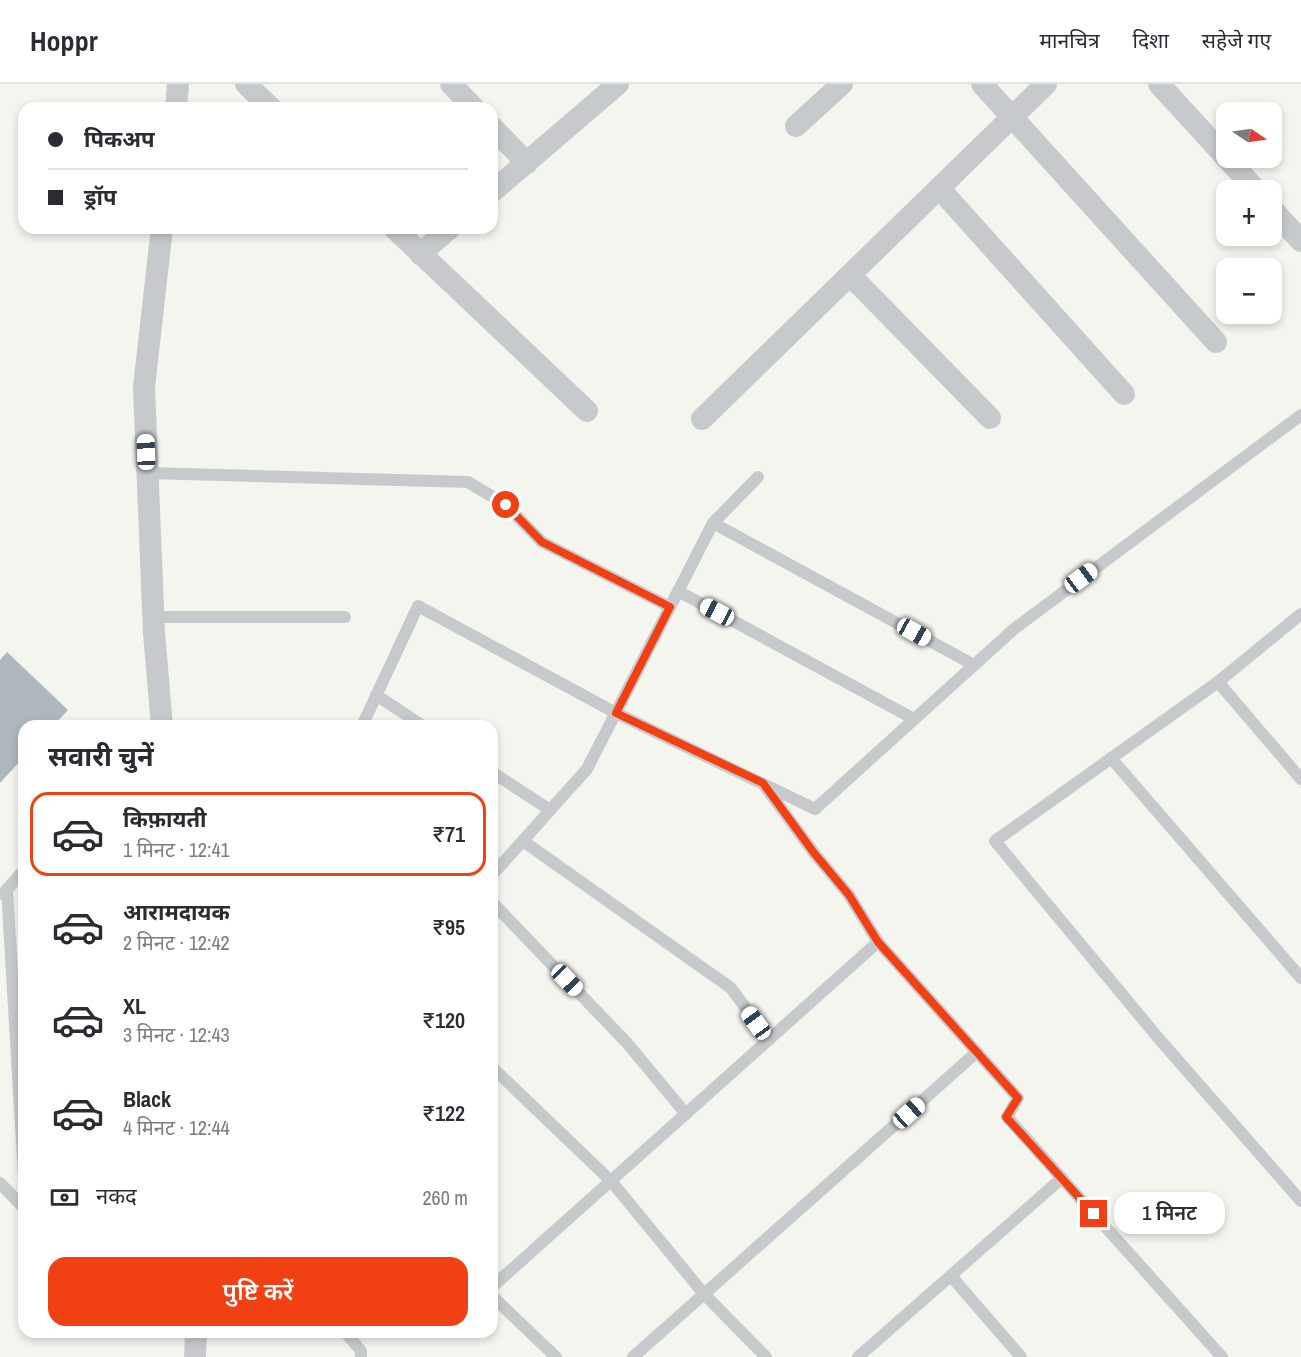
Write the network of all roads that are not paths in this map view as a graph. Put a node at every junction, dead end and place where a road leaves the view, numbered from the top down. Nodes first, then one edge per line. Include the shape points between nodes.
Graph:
1 (178, 84) edge
2 (246, 84) edge
3 (451, 84) edge
4 (618, 84) edge
5 (842, 84) edge
6 (982, 84) edge
7 (1046, 84) edge
8 (1159, 84) edge
9 (176, 102) edge
10 (265, 102) edge
11 (468, 102) edge
12 (1012, 117) junction
13 (796, 126) dead end
14 (498, 133) edge
15 (527, 163) junction
16 (1247, 180) edge
17 (498, 187) edge
18 (939, 188) junction
19 (1282, 220) edge
20 (161, 234) edge
21 (400, 234) edge
22 (443, 234) edge
23 (1301, 241) edge
24 (420, 254) junction
25 (850, 274) junction
26 (1216, 342) dead end
27 (1124, 394) dead end
28 (587, 411) dead end
29 (1301, 415) edge
30 (702, 418) dead end
31 (990, 418) dead end
32 (147, 473) junction
33 (758, 477) dead end
34 (713, 523) junction
35 (678, 591) junction
36 (670, 607) junction
37 (1301, 614) edge
38 (153, 617) junction
39 (345, 617) dead end
40 (974, 665) junction
41 (1218, 682) junction
42 (376, 695) junction
43 (616, 713) junction
44 (914, 719) junction
45 (159, 720) edge
46 (365, 720) edge
47 (414, 720) edge
48 (1111, 758) junction
49 (498, 776) edge
50 (1301, 779) edge
51 (763, 783) junction
52 (550, 810) junction
53 (523, 841) junction
54 (498, 869) edge
55 (18, 877) edge
56 (4, 893) edge
57 (498, 908) edge
58 (878, 942) junction
59 (1301, 978) edge
60 (769, 1040) junction
61 (977, 1052) junction
62 (498, 1073) edge
63 (18, 1092) edge
64 (686, 1113) junction
65 (1062, 1178) junction
66 (610, 1181) junction
67 (0, 1183) edge
68 (1301, 1201) edge
69 (18, 1202) edge
70 (951, 1276) junction
71 (498, 1282) edge
72 (704, 1294) junction
73 (498, 1302) edge
74 (196, 1338) edge
75 (350, 1338) edge
76 (195, 1357) edge
77 (361, 1357) edge
78 (555, 1357) edge
79 (633, 1357) edge
80 (766, 1357) edge
81 (858, 1357) edge
82 (1021, 1357) edge
83 (1222, 1357) edge

1 - 9 street
2 - 10 street
3 - 11 street
4 - 15 street
5 - 13 street
6 - 12 street
7 - 12 street
8 - 16 street
12 - 18 street
12 - 26 street
14 - 15 street
15 - 17 street
18 - 25 street
18 - 27 street
19 - 23 street
20 - 32 street via 144,387
21 - 24 street
22 - 24 street
24 - 28 street
25 - 30 street
25 - 31 street
29 - 40 lane via 1014,629
32 - 36 lane via 468,482 506,505 542,542
32 - 38 street
33 - 34 lane
34 - 35 lane
34 - 40 lane
35 - 36 lane
35 - 44 lane
36 - 43 lane
37 - 41 lane
38 - 39 lane
38 - 45 street
40 - 44 lane
41 - 48 lane
41 - 50 lane
42 - 43 lane via 418,606
42 - 46 lane
42 - 47 lane
43 - 51 lane
43 - 52 lane via 587,769
44 - 51 lane via 815,809
48 - 59 lane
48 - 68 lane via 994,841
49 - 52 lane
51 - 58 lane via 849,895
52 - 53 lane
53 - 54 lane
53 - 60 lane via 731,988
55 - 56 lane
56 - 63 lane
57 - 64 lane via 627,1043
58 - 60 lane
58 - 61 lane
60 - 64 lane
61 - 65 lane via 1018,1098 1006,1117
61 - 72 lane
62 - 66 lane
64 - 66 lane
65 - 70 lane
65 - 83 lane
66 - 71 lane
66 - 72 lane
67 - 69 lane
70 - 81 lane
70 - 82 lane
72 - 79 lane
72 - 80 lane
73 - 78 lane
74 - 76 street
75 - 77 lane

